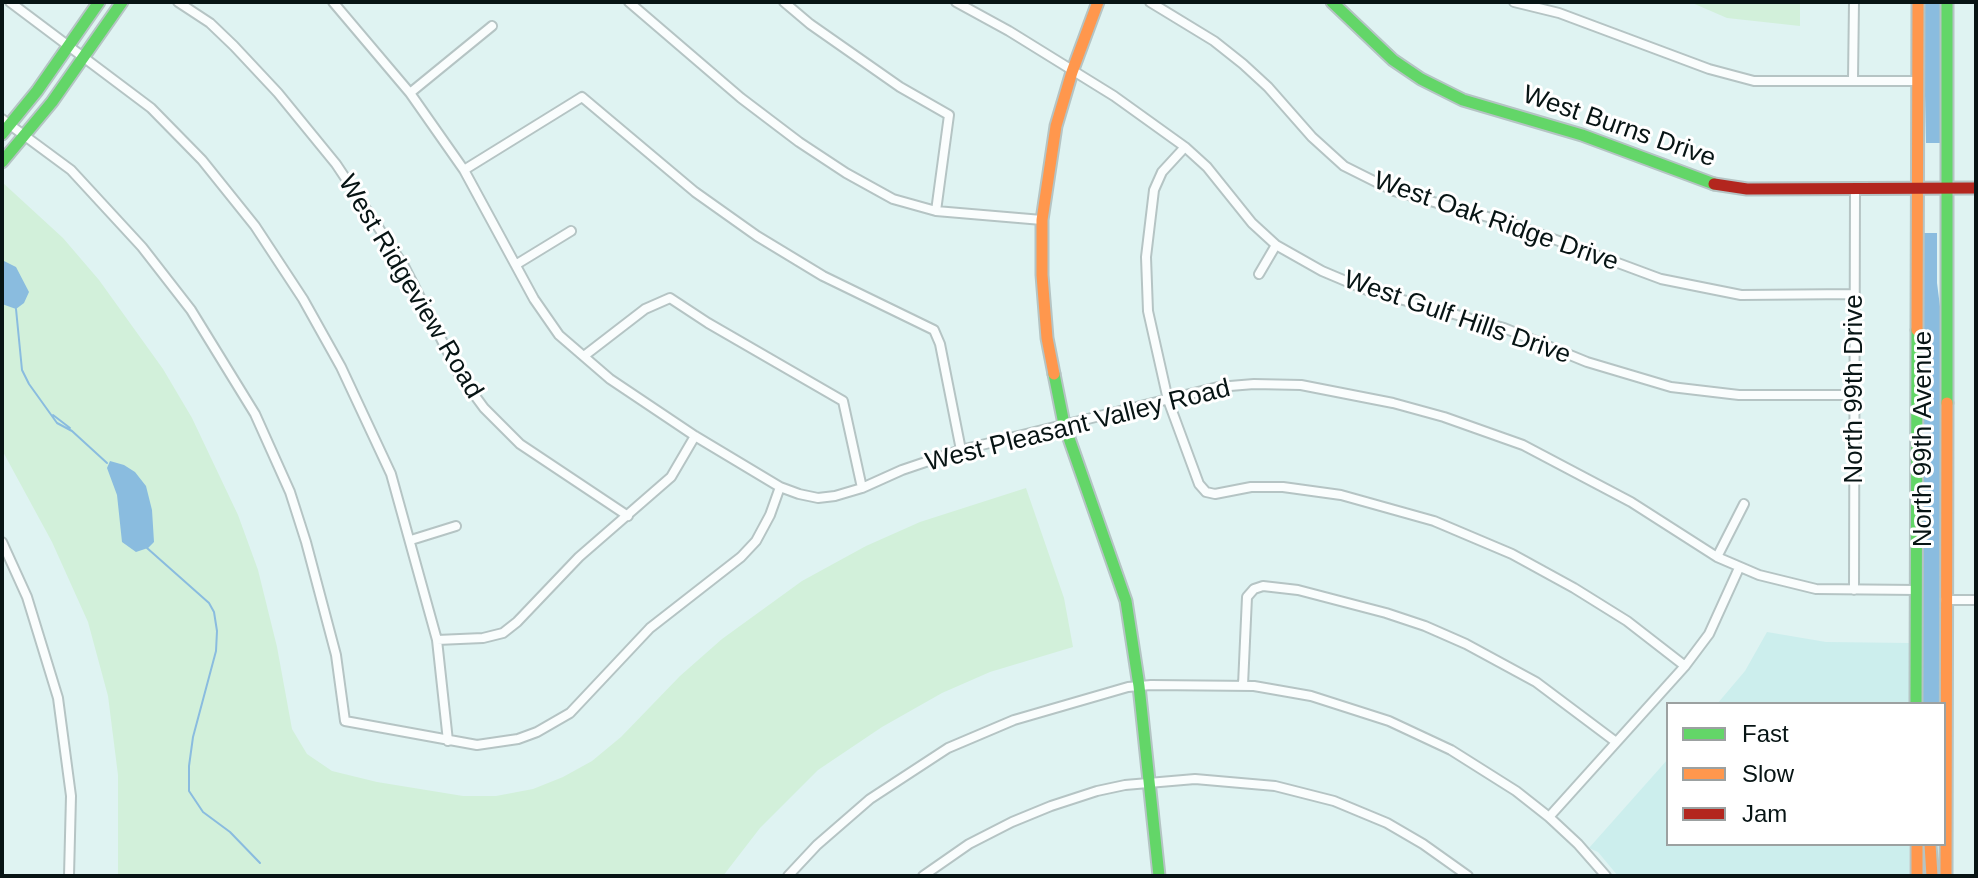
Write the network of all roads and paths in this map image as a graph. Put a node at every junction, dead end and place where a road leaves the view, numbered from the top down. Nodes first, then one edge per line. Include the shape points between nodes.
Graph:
1 (10, 2) edge
2 (99, 2) edge
3 (122, 2) edge
4 (178, 2) edge
5 (629, 2) edge
6 (784, 2) edge
7 (956, 2) edge
8 (1098, 2) edge
9 (1150, 2) edge
10 (1332, 2) edge
11 (1514, 2) edge
12 (1562, 2) edge
13 (1854, 2) edge
14 (1918, 2) edge
15 (1947, 2) edge
16 (338, 4) edge
17 (1559, 13) junction
18 (492, 26) dead end
19 (69, 46) junction
20 (84, 58) junction
21 (1072, 72) junction
22 (1853, 79) junction
23 (1917, 81) junction
24 (410, 93) junction
25 (5, 126) edge
26 (24, 136) junction
27 (1185, 147) junction
28 (2, 162) edge
29 (464, 170) junction
30 (1855, 188) junction
31 (1917, 188) junction
32 (1947, 188) junction
33 (1976, 188) edge
34 (936, 211) junction
35 (1042, 220) junction
36 (571, 231) dead end
37 (1276, 245) junction
38 (517, 264) junction
39 (1259, 274) dead end
40 (1855, 294) junction
41 (584, 356) junction
42 (1855, 395) junction
43 (1168, 400) junction
44 (1064, 424) junction
45 (695, 436) junction
46 (961, 450) junction
47 (780, 487) junction
48 (862, 488) junction
49 (1744, 504) dead end
50 (628, 516) junction
51 (456, 526) dead end
52 (411, 540) junction
53 (2, 542) edge
54 (1717, 557) junction
55 (1739, 568) junction
56 (1854, 590) junction
57 (1917, 590) junction
58 (1945, 600) junction
59 (1976, 600) edge
60 (437, 640) junction
61 (1685, 666) junction
62 (1243, 685) junction
63 (1139, 686) junction
64 (1916, 702) edge
65 (1944, 702) edge
66 (448, 741) junction
67 (1616, 742) junction
68 (1149, 781) junction
69 (1549, 817) junction
70 (1917, 846) edge
71 (1930, 846) edge
72 (1946, 846) edge
73 (69, 876) edge
74 (788, 876) edge
75 (923, 876) edge
76 (1159, 876) edge
77 (1468, 876) edge
78 (1606, 876) edge
79 (1917, 876) edge
80 (1932, 876) edge
81 (1946, 876) edge

1 - 19 street
2 - 19 street
3 - 20 street
4 - 50 street, West Ridgeview Road via 234,46 336,164 404,266 459,374 484,408 520,444
5 - 34 street via 799,142 893,199
6 - 34 street via 900,87 949,115
7 - 21 street, West Gulf Hills Drive
8 - 21 street
9 - 40 street, West Oak Ridge Drive via 1243,64 1344,166 1394,191 1513,224 1661,279 1741,295
10 - 30 street, West Burns Drive via 1393,60 1463,100 1582,135 1706,183 1747,189
11 - 17 street
12 - 17 street
13 - 22 street
14 - 23 street, North 99th Avenue
15 - 32 street, North 99th Avenue
16 - 24 street, West Pleasant Valley Road
17 - 22 street via 1754,81
18 - 24 street
19 - 20 street
19 - 25 street
20 - 26 street
20 - 52 street via 151,108 255,226 341,367 391,474
21 - 27 street, West Gulf Hills Drive
21 - 35 street via 1056,126
22 - 23 street
23 - 31 street, North 99th Avenue
24 - 29 street, West Pleasant Valley Road
25 - 26 street
26 - 28 street
26 - 66 street via 71,170 142,247 191,310 255,414 290,492 310,556 336,655 345,721
27 - 37 street, West Gulf Hills Drive
27 - 43 street via 1162,172 1154,190 1146,257 1148,311
29 - 38 street, West Pleasant Valley Road
29 - 46 street via 582,97 695,192 757,236 823,276 934,330
30 - 31 street, West Burns Drive
30 - 40 street, North 99th Drive
31 - 32 street, West Burns Drive
31 - 57 street, North 99th Avenue
32 - 33 street, West Burns Drive
32 - 58 street, North 99th Avenue
34 - 35 street
35 - 44 street via 1047,338
36 - 38 street
37 - 39 street
37 - 42 street, West Gulf Hills Drive via 1367,290 1504,328 1587,362 1671,387 1739,395
38 - 41 street, West Pleasant Valley Road via 559,335
40 - 42 street, North 99th Drive
41 - 45 street, West Pleasant Valley Road
41 - 48 street via 645,309 670,298 843,401
42 - 56 street, North 99th Drive
43 - 44 street, West Pleasant Valley Road
43 - 54 street, West Pleasant Valley Road via 1218,387 1301,385 1444,417 1562,464
43 - 61 street via 1206,492 1283,487 1341,495 1434,521 1574,588
44 - 46 street, West Pleasant Valley Road
44 - 63 street via 1126,601
45 - 47 street, West Pleasant Valley Road
45 - 50 street via 671,477
46 - 48 street, West Pleasant Valley Road
47 - 48 street, West Pleasant Valley Road via 818,498
47 - 66 street via 756,541 650,628 570,713 518,739 477,745
49 - 54 street
50 - 60 street via 503,633
51 - 52 street
52 - 60 street
53 - 73 street via 27,597 58,698 71,796
54 - 55 street, West Pleasant Valley Road
55 - 56 street, West Pleasant Valley Road via 1782,583
55 - 61 street via 1709,634
56 - 57 street, West Pleasant Valley Road
57 - 64 street, North 99th Avenue
58 - 59 street
58 - 65 street, North 99th Avenue
60 - 66 street
61 - 67 street
62 - 63 street
62 - 67 street via 1247,597 1258,587 1285,588 1363,606 1466,644 1536,682
62 - 69 street via 1311,696 1414,731 1481,767
63 - 68 street
63 - 74 street via 1014,720 948,748 870,799
67 - 69 street
68 - 75 street via 1097,791 1012,822
68 - 76 street
68 - 77 street via 1275,786 1334,801 1387,823
69 - 78 street
70 - 79 street
71 - 80 street
72 - 81 street, North 99th Avenue

